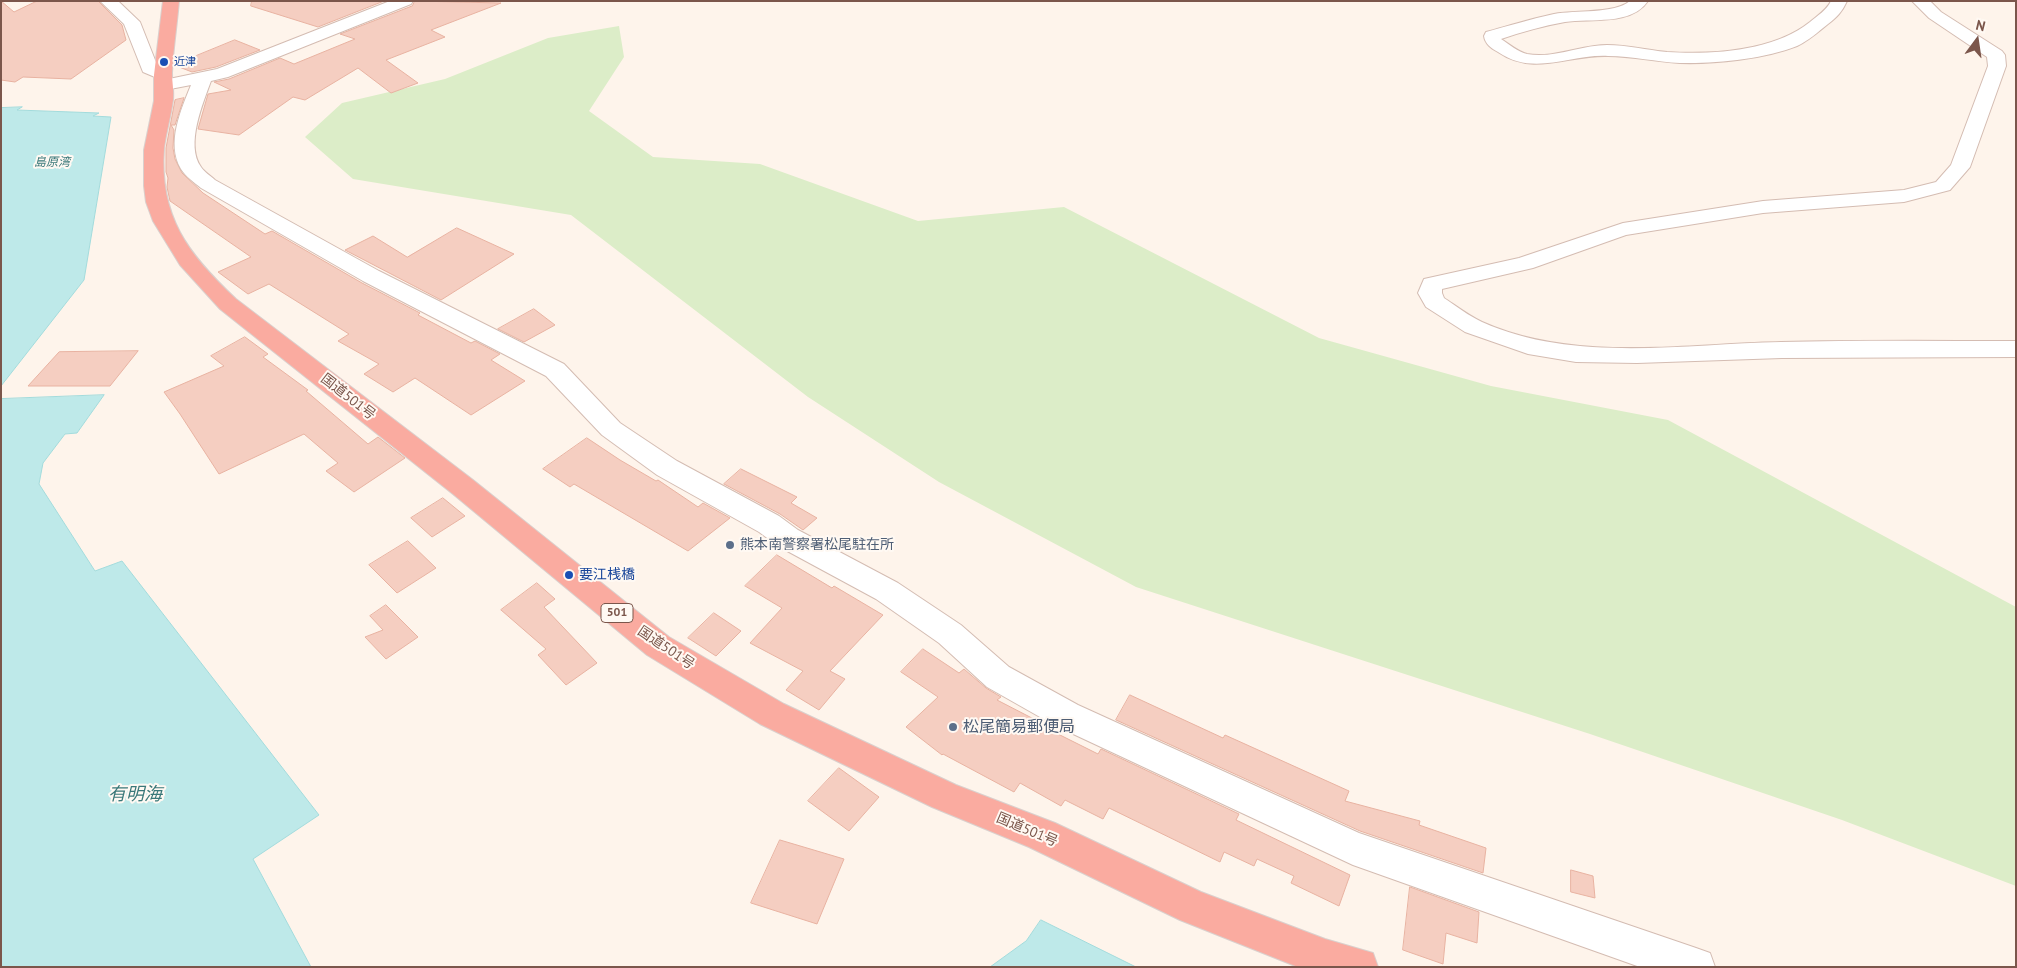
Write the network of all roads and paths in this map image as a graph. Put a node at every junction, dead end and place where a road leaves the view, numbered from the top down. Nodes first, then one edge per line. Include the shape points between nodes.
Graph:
1 (108, 1) edge
2 (171, 1) edge
3 (406, 1) edge
4 (1640, 1) edge
5 (1839, 1) edge
6 (1920, 1) edge
7 (203, 78) junction
8 (164, 80) junction
9 (2016, 349) edge
10 (1359, 967) edge
11 (1696, 967) edge

1 - 8 street via 132,22 149,68
2 - 8 highway, 国道501号 / 501
3 - 7 street
4 - 5 street via 1630,10 1606,16 1575,16 1492,36 1493,41 1506,51 1526,59 1547,60 1589,51 1691,58 1752,51 1787,44 1835,10
6 - 9 street via 1935,15 1996,54 1997,66 1960,167 1943,186 1904,196 1763,207 1624,229 1525,263 1432,284 1430,293 1434,302 1473,327 1528,346 1576,354
7 - 8 street
7 - 11 street via 190,115 184,152 191,168 208,184 370,276 555,370 611,429 682,477 887,590 950,634 998,677 1066,715 1353,848
8 - 10 highway, 国道501号 / 501 via 155,144 155,196 179,248 217,294 463,487 658,646 772,714 944,796 1042,835 1194,907 1325,958

